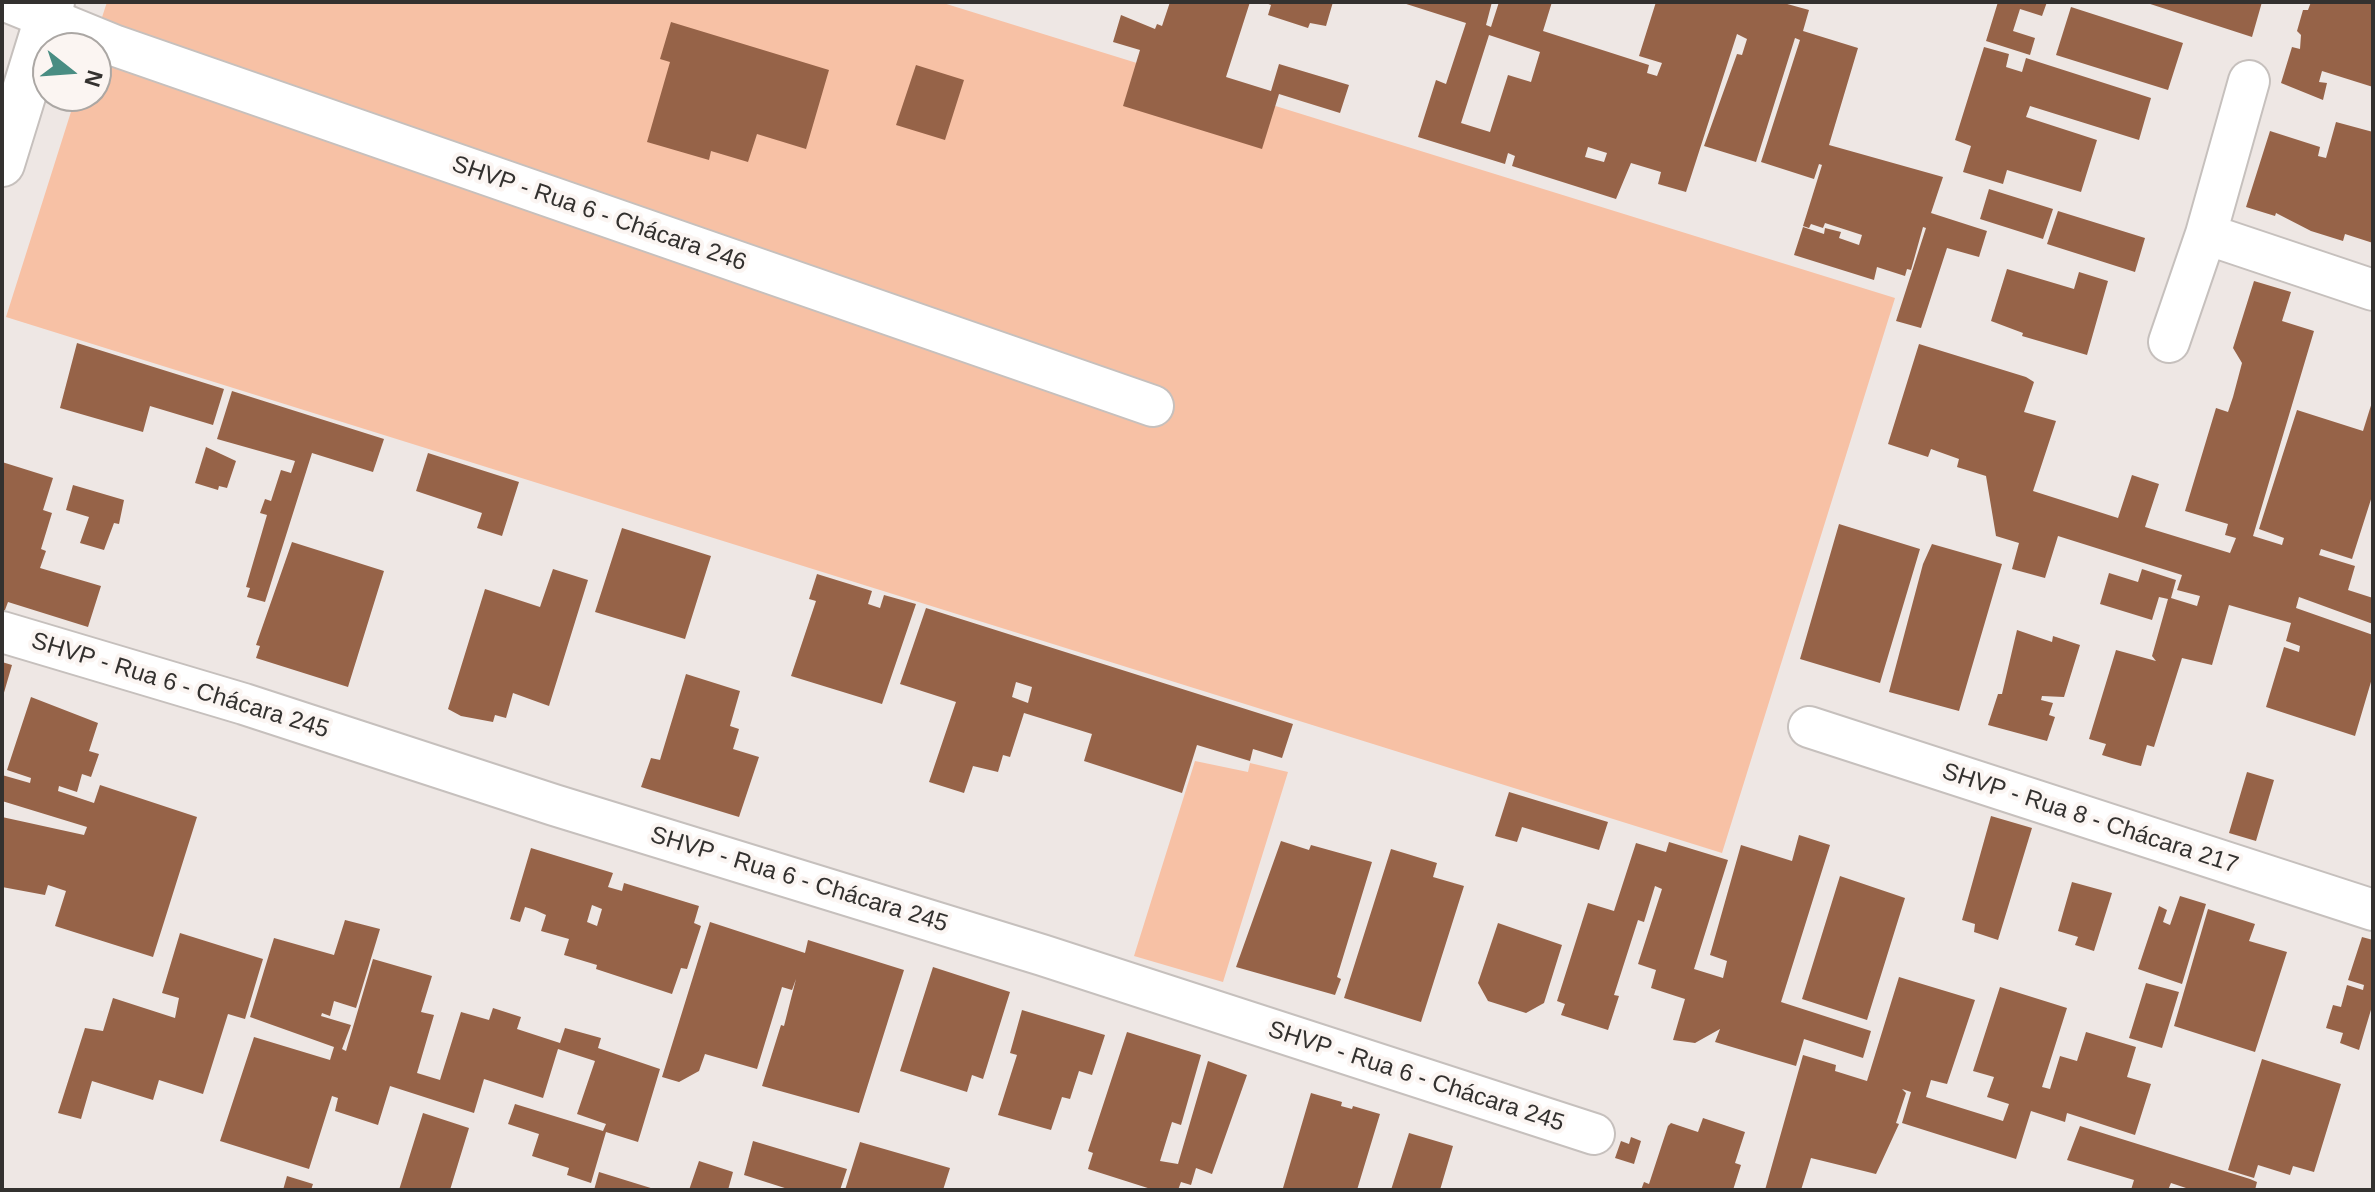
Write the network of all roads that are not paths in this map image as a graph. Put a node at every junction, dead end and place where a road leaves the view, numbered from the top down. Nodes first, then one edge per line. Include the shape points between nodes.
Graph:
1 (36, 7) edge
2 (2249, 81) dead end
3 (2, 164) edge
4 (2206, 234) junction
5 (2373, 290) edge
6 (2169, 342) dead end
7 (1153, 406) dead end
8 (2, 632) edge
9 (1809, 727) dead end
10 (2373, 910) edge
11 (1594, 1134) dead end

1 - 3 street
1 - 7 street, SHVP - Rua 6 - Chácara 246 via 116,46
2 - 4 street
4 - 5 street
4 - 6 street
8 - 11 street, SHVP - Rua 6 - Chácara 245 via 1042,955
9 - 10 street, SHVP - Rua 8 - Chácara 217

